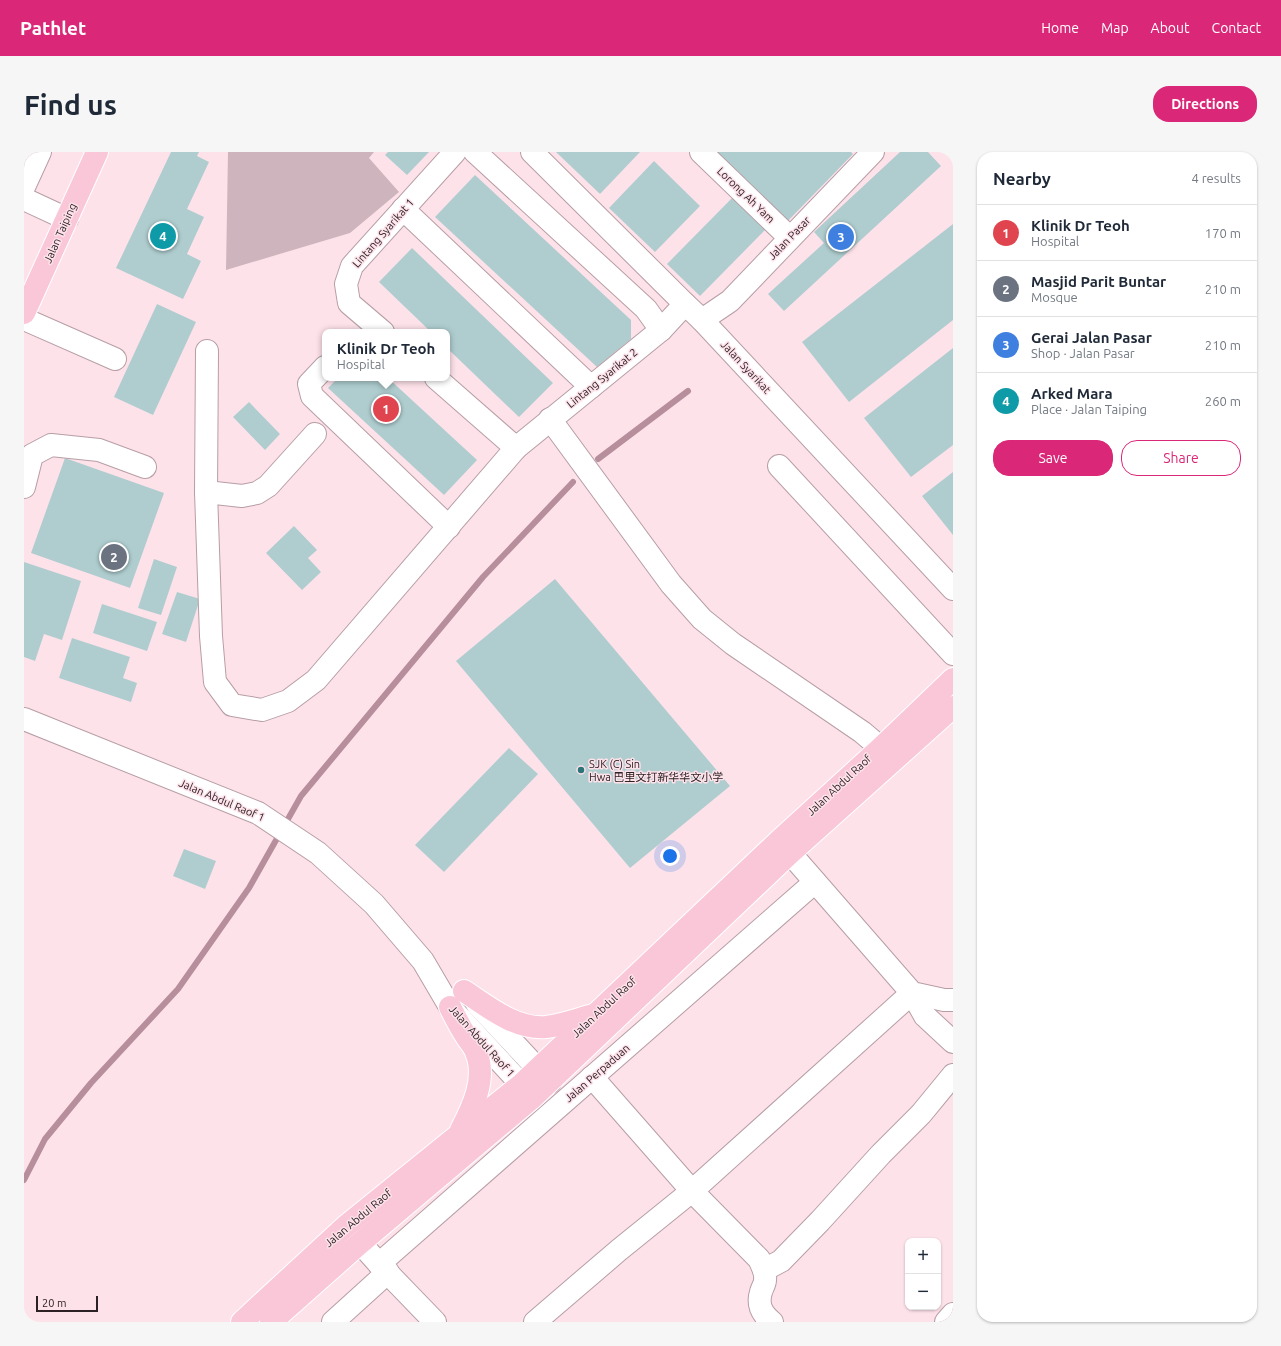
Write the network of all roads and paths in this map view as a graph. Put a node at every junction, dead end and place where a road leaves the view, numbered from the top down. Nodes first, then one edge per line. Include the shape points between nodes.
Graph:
1 (40, 152) edge
2 (97, 152) edge
3 (455, 152) edge
4 (475, 152) edge
5 (532, 152) edge
6 (701, 152) edge
7 (873, 152) edge
8 (24, 187) edge
9 (24, 199) edge
10 (403, 209) junction
11 (67, 219) junction
12 (790, 238) junction
13 (685, 304) junction
14 (24, 313) edge
15 (24, 319) edge
16 (702, 320) junction
17 (370, 328) edge
18 (661, 330) junction
19 (208, 351) dead end
20 (115, 359) dead end
21 (322, 370) edge
22 (439, 381) edge
23 (591, 387) junction
24 (550, 419) junction
25 (315, 434) dead end
26 (516, 448) junction
27 (779, 466) dead end
28 (145, 467) dead end
29 (24, 487) edge
30 (206, 492) junction
31 (449, 527) junction
32 (953, 589) edge
33 (953, 654) edge
34 (953, 679) edge
35 (953, 707) edge
36 (24, 719) edge
37 (881, 748) junction
38 (790, 853) junction
39 (815, 882) junction
40 (423, 961) junction
41 (464, 991) junction
42 (912, 993) junction
43 (953, 1000) edge
44 (450, 1007) junction
45 (597, 1014) junction
46 (953, 1042) edge
47 (545, 1075) junction
48 (953, 1075) edge
49 (592, 1077) junction
50 (528, 1091) junction
51 (457, 1137) junction
52 (692, 1191) junction
53 (346, 1226) junction
54 (360, 1243) junction
55 (384, 1268) junction
56 (764, 1270) junction
57 (953, 1314) edge
58 (242, 1322) edge
59 (271, 1322) edge
60 (333, 1322) edge
61 (435, 1322) edge
62 (535, 1322) edge
63 (772, 1322) edge
64 (946, 1322) edge

1 - 8 street
2 - 11 main road, Jalan Taiping
3 - 10 street, Lintang Syarikat 1
4 - 18 street via 646,309
5 - 13 street, Jalan Syarikat
6 - 12 street, Lorong Ah Yam
7 - 12 street, Jalan Pasar
9 - 11 street
10 - 17 street, Lintang Syarikat 1 via 352,266 346,284 349,303
10 - 23 street
11 - 14 main road, Jalan Taiping
12 - 16 street, Jalan Pasar via 730,301
13 - 16 street, Jalan Syarikat
13 - 18 street, Lintang Syarikat 2
15 - 20 street
16 - 32 street, Jalan Syarikat
18 - 23 street, Lintang Syarikat 2
19 - 30 street, Lintang Syarikat 2
21 - 31 street via 309,384 312,396
22 - 26 street
23 - 24 street, Lintang Syarikat 2
24 - 26 street, Lintang Syarikat 2
24 - 37 street via 671,584 702,619 733,644 862,732
25 - 30 street via 268,486 257,493 242,496
26 - 31 street, Lintang Syarikat 2
27 - 33 street
28 - 29 street via 99,450 51,446 32,455
30 - 31 street, Lintang Syarikat 2 via 215,682 232,705 262,710 288,701 316,680
34 - 37 main road, Jalan Abdul Raof
35 - 38 main road, Jalan Abdul Raof
36 - 40 street, Jalan Abdul Raof 1 via 258,813 318,853 374,904
37 - 45 main road, Jalan Abdul Raof
38 - 39 street
38 - 47 main road, Jalan Abdul Raof
39 - 42 street
39 - 49 street, Jalan Perpaduan
40 - 41 street, Jalan Abdul Raof 1
40 - 44 street, Jalan Abdul Raof 1
41 - 45 main road via 489,1008 525,1025 545,1027
41 - 47 street, Jalan Abdul Raof 1
42 - 43 street
42 - 46 street via 925,1016
42 - 52 street
44 - 50 street, Jalan Abdul Raof 1
44 - 51 main road via 476,1051 480,1070 478,1090
45 - 47 main road, Jalan Abdul Raof
47 - 50 main road, Jalan Abdul Raof
48 - 56 street via 921,1114 804,1238 781,1261
49 - 52 street
49 - 55 street, Jalan Perpaduan
50 - 51 main road, Jalan Abdul Raof
50 - 54 main road, Jalan Abdul Raof
51 - 53 main road, Jalan Abdul Raof
52 - 56 street via 759,1259
52 - 62 street
53 - 54 street
53 - 58 main road, Jalan Abdul Raof
54 - 55 street
54 - 59 main road, Jalan Abdul Raof
55 - 60 street, Jalan Perpaduan
55 - 61 street
56 - 63 street via 765,1280 759,1298 760,1308 765,1317
57 - 64 street

